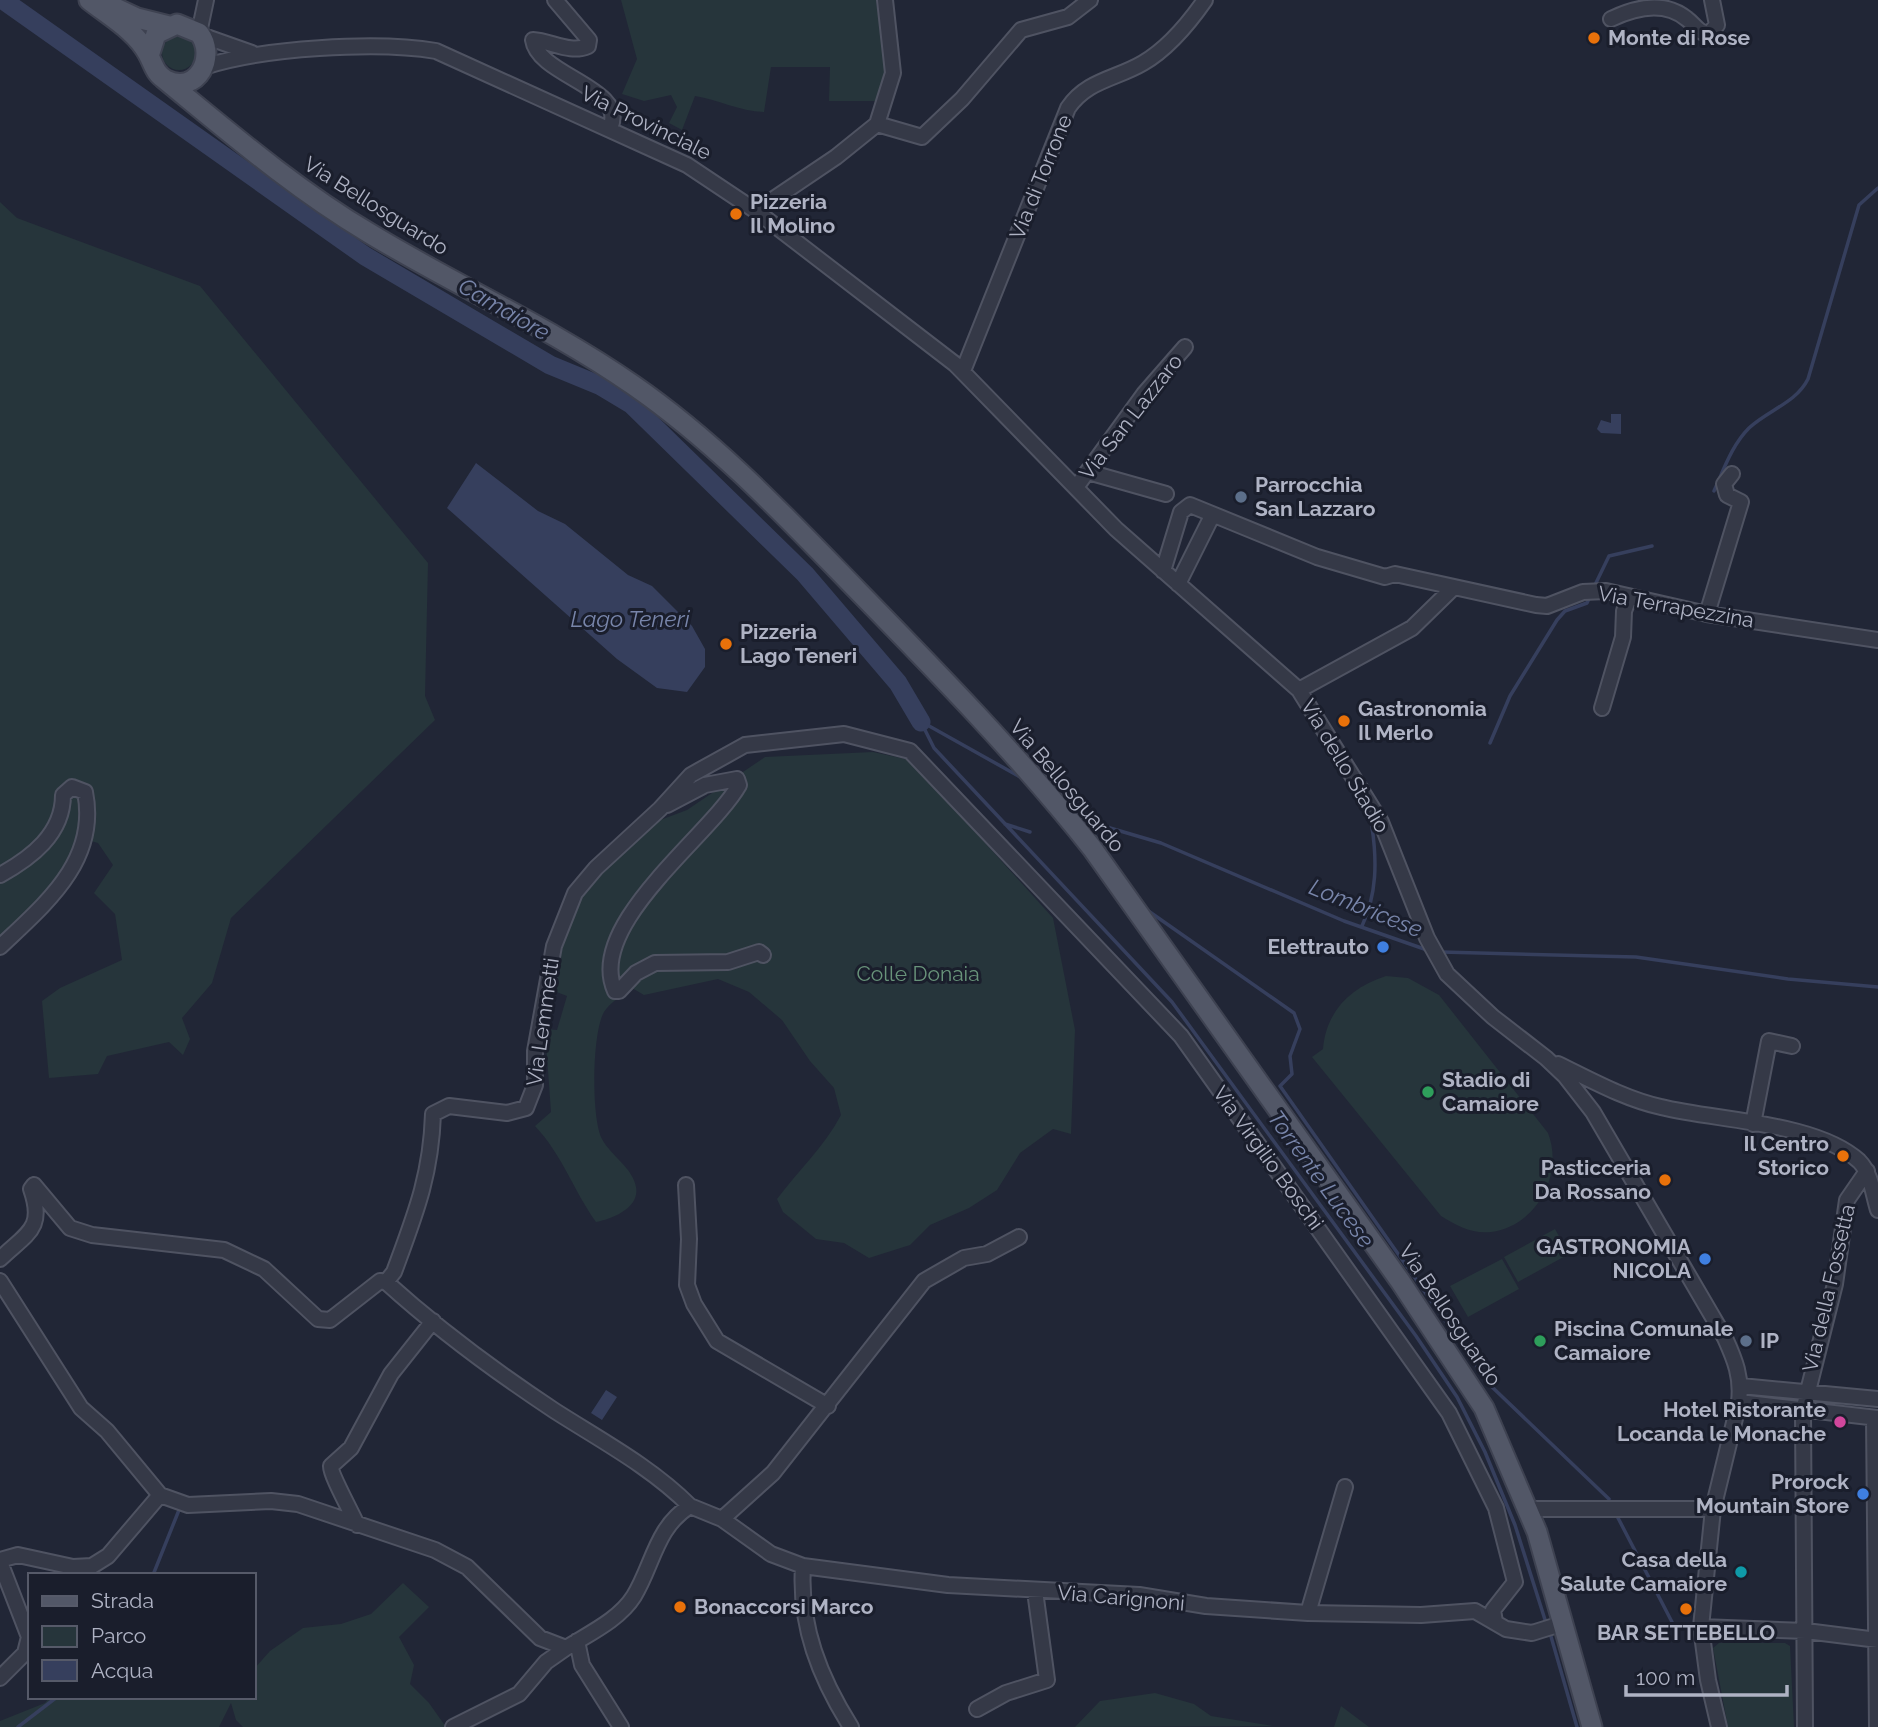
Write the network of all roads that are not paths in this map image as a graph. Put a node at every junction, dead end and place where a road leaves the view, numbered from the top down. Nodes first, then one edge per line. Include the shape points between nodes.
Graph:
1 (89, 0) edge
2 (101, 0) edge
3 (206, 0) edge
4 (555, 0) edge
5 (885, 0) edge
6 (1090, 0) edge
7 (1205, 0) edge
8 (1712, 0) edge
9 (1611, 19) dead end
10 (169, 26) junction
11 (200, 34) junction
12 (256, 54) junction
13 (149, 56) junction
14 (202, 71) junction
15 (164, 79) junction
16 (216, 122) junction
17 (877, 124) junction
18 (610, 128) junction
19 (756, 211) junction
20 (1185, 347) dead end
21 (962, 371) junction
22 (1088, 472) junction
23 (1732, 474) dead end
24 (1077, 486) junction
25 (1166, 495) dead end
26 (1212, 516) junction
27 (1163, 570) junction
28 (1178, 584) junction
29 (1454, 587) junction
30 (1629, 598) junction
31 (1707, 614) junction
32 (1878, 640) edge
33 (1299, 690) junction
34 (1602, 708) dead end
35 (910, 751) joint
36 (660, 809) junction
37 (0, 875) edge
38 (0, 947) edge
39 (762, 955) dead end
40 (1791, 1046) dead end
41 (1546, 1058) junction
42 (1614, 1091) junction
43 (1593, 1112) junction
44 (1753, 1124) junction
45 (1875, 1167) edge
46 (686, 1185) dead end
47 (1878, 1210) edge
48 (1018, 1237) dead end
49 (0, 1259) edge
50 (0, 1281) edge
51 (386, 1282) junction
52 (433, 1321) junction
53 (1741, 1386) junction
54 (1806, 1394) junction
55 (1878, 1399) edge
56 (1739, 1402) junction
57 (828, 1406) junction
58 (1803, 1411) junction
59 (1876, 1418) edge
60 (1345, 1488) dead end
61 (160, 1495) junction
62 (690, 1506) junction
63 (1529, 1509) junction
64 (1713, 1509) junction
65 (722, 1519) junction
66 (358, 1525) junction
67 (0, 1561) edge
68 (803, 1566) junction
69 (3, 1584) edge
70 (1035, 1591) junction
71 (1308, 1613) junction
72 (1495, 1622) junction
73 (1564, 1623) junction
74 (1701, 1627) junction
75 (1806, 1631) junction
76 (28, 1634) edge
77 (28, 1640) edge
78 (1877, 1640) edge
79 (571, 1644) junction
80 (0, 1678) edge
81 (977, 1709) dead end
82 (453, 1727) edge
83 (621, 1727) edge
84 (851, 1727) edge
85 (1592, 1727) edge
86 (1719, 1727) edge
87 (1805, 1727) edge
88 (1877, 1727) edge

1 - 13 main road via 138,39
2 - 10 main road, Via Provinciale via 137,18
3 - 11 street
4 - 18 street via 589,40 588,47 533,40 534,46 545,60 608,102 613,114
5 - 17 street via 893,74
6 - 17 street via 1068,17 1021,30 962,99 922,137
7 - 21 street, Via di Torrone via 1160,51 1085,89 1068,108
8 - 9 street via 1717,25 1709,34 1701,34 1675,11 1633,8
10 - 11 main road, Via Provinciale via 185,25
10 - 13 main road via 152,41
11 - 12 street, Via Provinciale
11 - 14 main road via 208,50
12 - 14 street, Via Provinciale
12 - 18 street, Via Provinciale via 400,45 436,51
13 - 15 main road
14 - 15 main road, Via Provinciale via 183,82
14 - 16 main road via 204,96
15 - 16 main road
16 - 63 main road, Via Bellosguardo via 350,221 621,377 700,435 796,527 1025,767 1059,806 1254,1073 1457,1364 1484,1408
17 - 19 street
18 - 19 street, Via Provinciale via 687,165
19 - 21 street, Via Provinciale
20 - 22 street, Via San Lazzaro via 1144,394
21 - 24 street, Via dello Stadio
22 - 24 street, Via San Lazzaro
22 - 25 street
23 - 31 street via 1725,489 1741,502
24 - 27 street, Via dello Stadio via 1116,529
26 - 27 street, Via Terrapezzina via 1185,506
26 - 28 street
26 - 29 street, Via Terrapezzina via 1385,577 1395,574
27 - 28 street, Via dello Stadio
28 - 33 street, Via dello Stadio
29 - 30 street, Via Terrapezzina via 1547,606 1583,592
29 - 33 street via 1412,628
30 - 31 street, Via Terrapezzina
30 - 34 street
31 - 32 street, Via Terrapezzina
33 - 41 street, Via dello Stadio via 1381,822 1436,957 1462,988
35 - 36 street, Via Lemmetti via 845,734 744,745 701,767
35 - 72 street, Via Virgilio Boschi via 1181,1037 1424,1374 1461,1434 1496,1508 1515,1582 1493,1610
36 - 39 street via 705,785 737,779 739,785 716,817 638,901 616,946 615,991 646,965 728,962
36 - 51 street, Via Lemmetti via 596,868 575,893 566,913 554,946 539,1030 536,1086 526,1108 507,1113 449,1105 433,1114 424,1190 394,1272
37 - 38 street via 47,841 63,807 63,795 72,787 85,792 90,813 71,873
40 - 44 street via 1769,1041
41 - 42 street
41 - 43 street, Via dello Stadio
42 - 43 street via 1606,1094
42 - 44 street via 1657,1107
43 - 53 street, Via dello Stadio via 1726,1338
44 - 45 street via 1828,1141
45 - 47 street
45 - 54 street, Via della Fossetta via 1847,1200 1835,1284
46 - 57 street via 687,1285 708,1328 717,1340
48 - 57 street via 987,1254 964,1258 923,1281
49 - 51 street via 37,1219 34,1185 70,1228 92,1235 224,1250 264,1269 318,1318 330,1320 380,1281
50 - 61 street via 81,1408 116,1441
51 - 52 street
52 - 62 street via 533,1396 662,1479
52 - 66 street via 391,1374 351,1448 331,1466 330,1473
53 - 54 street
53 - 56 street, Via dello Stadio
54 - 55 street
54 - 58 street, Via della Fossetta
56 - 58 street
56 - 64 street, Via dello Stadio
57 - 65 street via 773,1473
58 - 59 street
58 - 75 street, Via della Fossetta
59 - 78 street
60 - 71 street
61 - 66 street via 188,1506 298,1504
61 - 67 street via 108,1556 92,1566 73,1567 18,1555
62 - 65 street, Via Carignoni
62 - 79 street via 668,1525 633,1598 588,1636
63 - 64 street
63 - 73 main road, Via Bellosguardo
64 - 74 street, Via dello Stadio
65 - 68 street, Via Carignoni via 771,1554
66 - 79 street via 435,1550 467,1567 540,1638
67 - 69 street
68 - 70 street, Via Carignoni via 948,1586
68 - 84 street via 801,1599 818,1668
69 - 76 street
70 - 71 street, Via Carignoni via 1139,1595 1206,1606
70 - 81 street via 1047,1680 1006,1693
71 - 72 street, Via Carignoni via 1475,1611
72 - 73 street, Via Carignoni via 1532,1633
73 - 85 main road, Via Bellosguardo
74 - 75 street
74 - 86 street, Via dello Stadio
75 - 78 street
75 - 87 street, Via della Fossetta
77 - 80 street via 25,1653
78 - 88 street
79 - 82 street via 546,1662 519,1694
79 - 83 street

